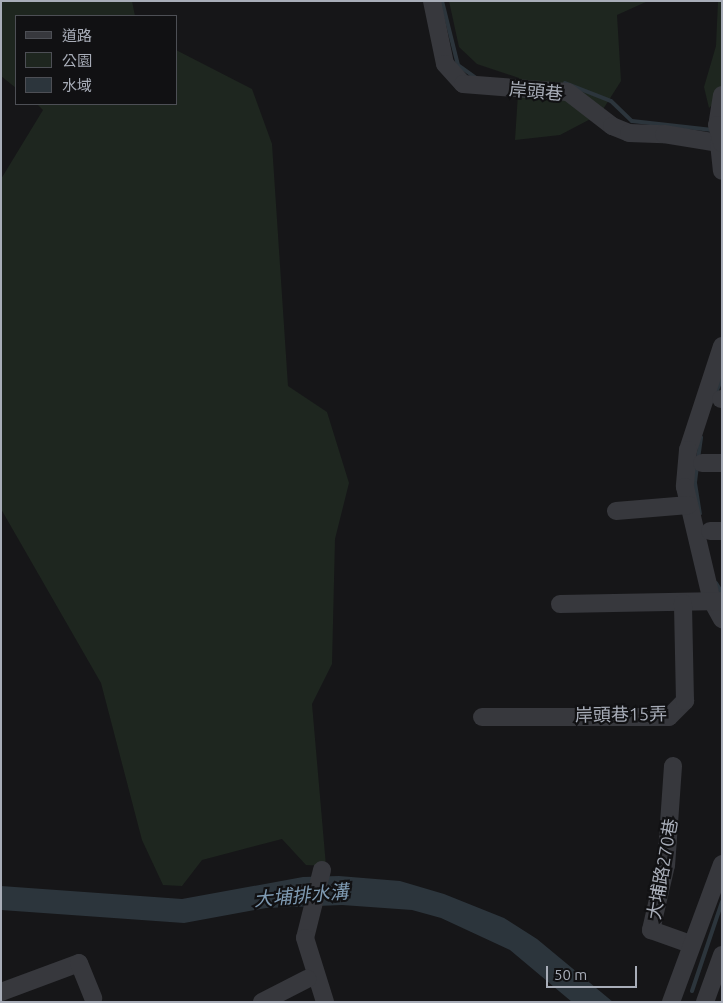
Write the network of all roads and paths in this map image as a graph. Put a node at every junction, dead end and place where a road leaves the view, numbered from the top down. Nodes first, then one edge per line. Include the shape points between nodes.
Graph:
1 (432, 1) edge
2 (722, 95) edge
3 (720, 143) edge
4 (722, 171) edge
5 (722, 346) edge
6 (702, 463) dead end
7 (722, 463) edge
8 (689, 505) junction
9 (616, 511) dead end
10 (717, 601) edge
11 (683, 603) junction
12 (560, 604) dead end
13 (722, 619) edge
14 (482, 717) dead end
15 (673, 766) dead end
16 (722, 864) edge
17 (322, 870) dead end
18 (690, 944) junction
19 (722, 955) edge
20 (307, 979) dead end
21 (1, 992) edge
22 (93, 998) dead end
23 (262, 1002) edge
24 (324, 1002) edge
25 (671, 1002) edge
26 (705, 1002) edge

1 - 3 street, 岸頭巷 via 445,64 463,84 568,92 612,126 629,132
2 - 3 street via 717,126
3 - 4 street
5 - 8 street via 688,450 685,487
6 - 7 street
8 - 9 street
8 - 10 street
10 - 11 street
10 - 13 street
11 - 12 street
11 - 14 street, 岸頭巷15弄 via 685,701 669,717
15 - 18 street, 大埔路270巷 via 666,865 651,930
16 - 18 street
17 - 24 street via 305,938
18 - 25 street
19 - 26 street
20 - 23 street
21 - 22 street via 79,963

